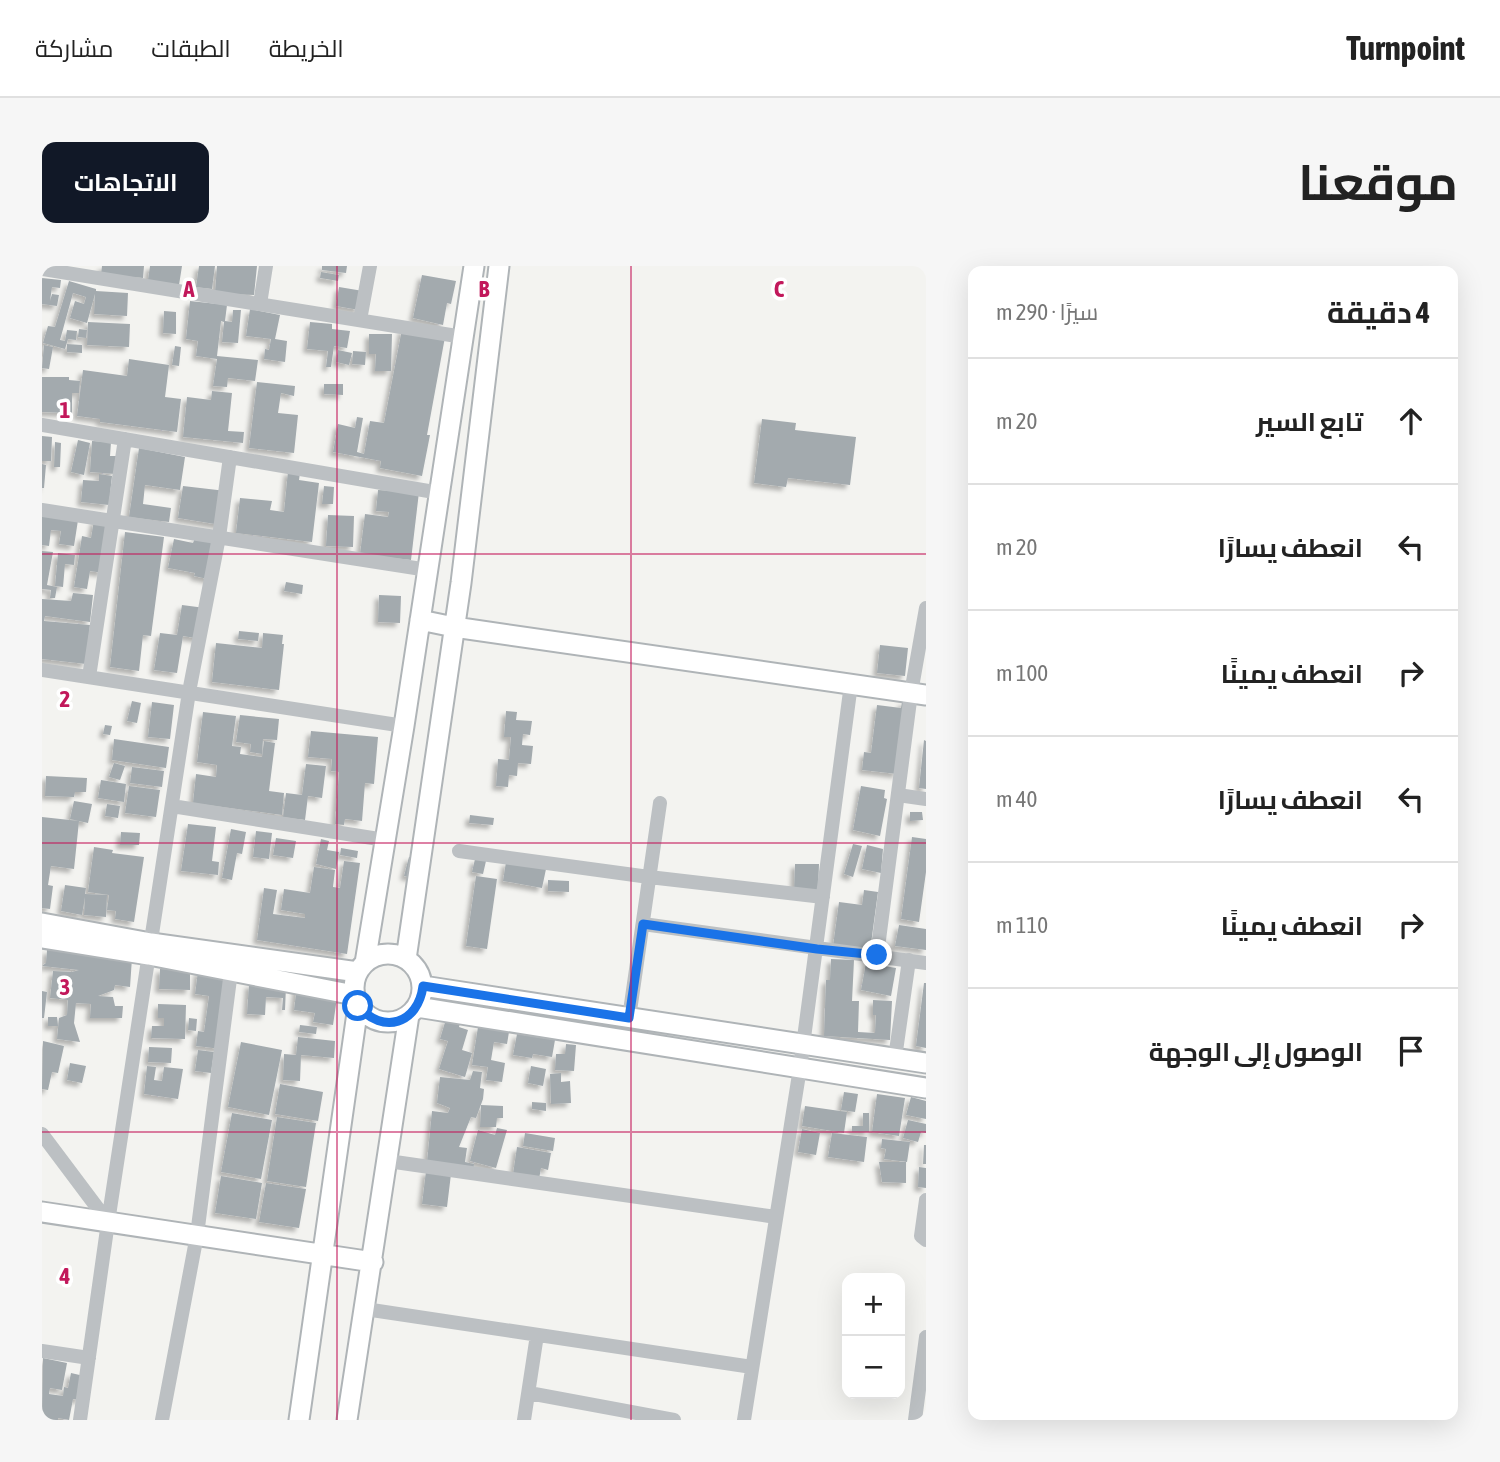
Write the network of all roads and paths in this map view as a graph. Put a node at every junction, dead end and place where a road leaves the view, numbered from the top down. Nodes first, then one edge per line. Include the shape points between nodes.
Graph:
1 (266, 266) edge
2 (370, 266) edge
3 (474, 266) edge
4 (499, 266) edge
5 (42, 269) edge
6 (88, 271) edge
7 (260, 304) junction
8 (360, 320) junction
9 (463, 337) junction
10 (42, 425) edge
11 (125, 439) junction
12 (230, 457) junction
13 (440, 493) junction
14 (42, 510) edge
15 (112, 520) junction
16 (219, 537) junction
17 (428, 570) junction
18 (926, 608) edge
19 (421, 620) junction
20 (454, 627) junction
21 (42, 670) edge
22 (89, 677) junction
23 (851, 684) junction
24 (189, 692) junction
25 (919, 694) edge
26 (404, 726) junction
27 (898, 794) junction
28 (926, 799) edge
29 (660, 803) dead end
30 (172, 806) junction
31 (386, 840) junction
32 (460, 850) dead end
33 (649, 877) junction
34 (823, 897) junction
35 (42, 923) edge
36 (643, 924) junction
37 (42, 938) edge
38 (150, 949) junction
39 (817, 949) junction
40 (877, 955) junction
41 (406, 959) junction
42 (909, 960) junction
43 (926, 963) edge
44 (361, 968) junction
45 (231, 971) junction
46 (423, 986) junction
47 (356, 1000) junction
48 (413, 1012) junction
49 (629, 1018) junction
50 (802, 1044) junction
51 (895, 1058) junction
52 (926, 1063) edge
53 (800, 1068) junction
54 (926, 1088) edge
55 (42, 1134) edge
56 (387, 1161) junction
57 (926, 1199) edge
58 (42, 1212) edge
59 (776, 1217) junction
60 (108, 1222) junction
61 (197, 1236) junction
62 (926, 1240) edge
63 (323, 1255) junction
64 (373, 1262) junction
65 (365, 1309) junction
66 (537, 1335) junction
67 (926, 1336) edge
68 (42, 1351) edge
69 (89, 1358) junction
70 (752, 1367) junction
71 (528, 1393) junction
72 (84, 1419) edge
73 (162, 1420) edge
74 (299, 1420) edge
75 (347, 1420) edge
76 (524, 1420) edge
77 (674, 1420) edge
78 (744, 1420) edge
79 (915, 1420) edge

1 - 7 street
2 - 8 street
3 - 9 street
4 - 20 street
5 - 6 street
6 - 7 street
7 - 8 street
8 - 9 street
9 - 13 street
10 - 11 street
11 - 12 street
11 - 15 street
12 - 13 street
12 - 16 street
13 - 17 street
14 - 15 street
15 - 16 street
15 - 22 street
16 - 17 street
16 - 24 street
17 - 19 street
18 - 25 street
19 - 20 street
19 - 26 street
20 - 23 street
20 - 41 street
21 - 22 street
22 - 24 street
23 - 25 street
23 - 34 street
24 - 26 street
24 - 30 street
25 - 27 street
26 - 31 street
27 - 28 street
27 - 40 street
29 - 33 street
30 - 31 street
30 - 38 street
31 - 44 street
32 - 33 street
33 - 34 street
33 - 36 street
34 - 39 street
35 - 38 street
36 - 39 street
36 - 49 street
37 - 38 street
38 - 44 street
38 - 45 street
38 - 60 street
39 - 40 street
39 - 50 street
40 - 42 street
41 - 44 street via 385,954
41 - 46 street via 415,966
42 - 43 street
42 - 51 street
44 - 47 street via 354,983
45 - 47 street
45 - 61 street
46 - 48 street
46 - 49 street
47 - 48 street via 376,1021 399,1021
47 - 63 street
48 - 53 street
48 - 56 street
49 - 50 street
50 - 51 street
50 - 53 street
51 - 52 street
53 - 54 street
53 - 59 street
55 - 60 street
56 - 59 street
56 - 64 street
57 - 62 street via 921,1236
58 - 60 street
59 - 70 street
60 - 61 street
60 - 69 street
61 - 63 street
61 - 73 street
63 - 64 street
63 - 74 street
64 - 65 street
65 - 66 street
65 - 75 street
66 - 70 street
66 - 71 street
67 - 79 street
68 - 69 street
69 - 72 street
70 - 78 street
71 - 76 street
71 - 77 street

